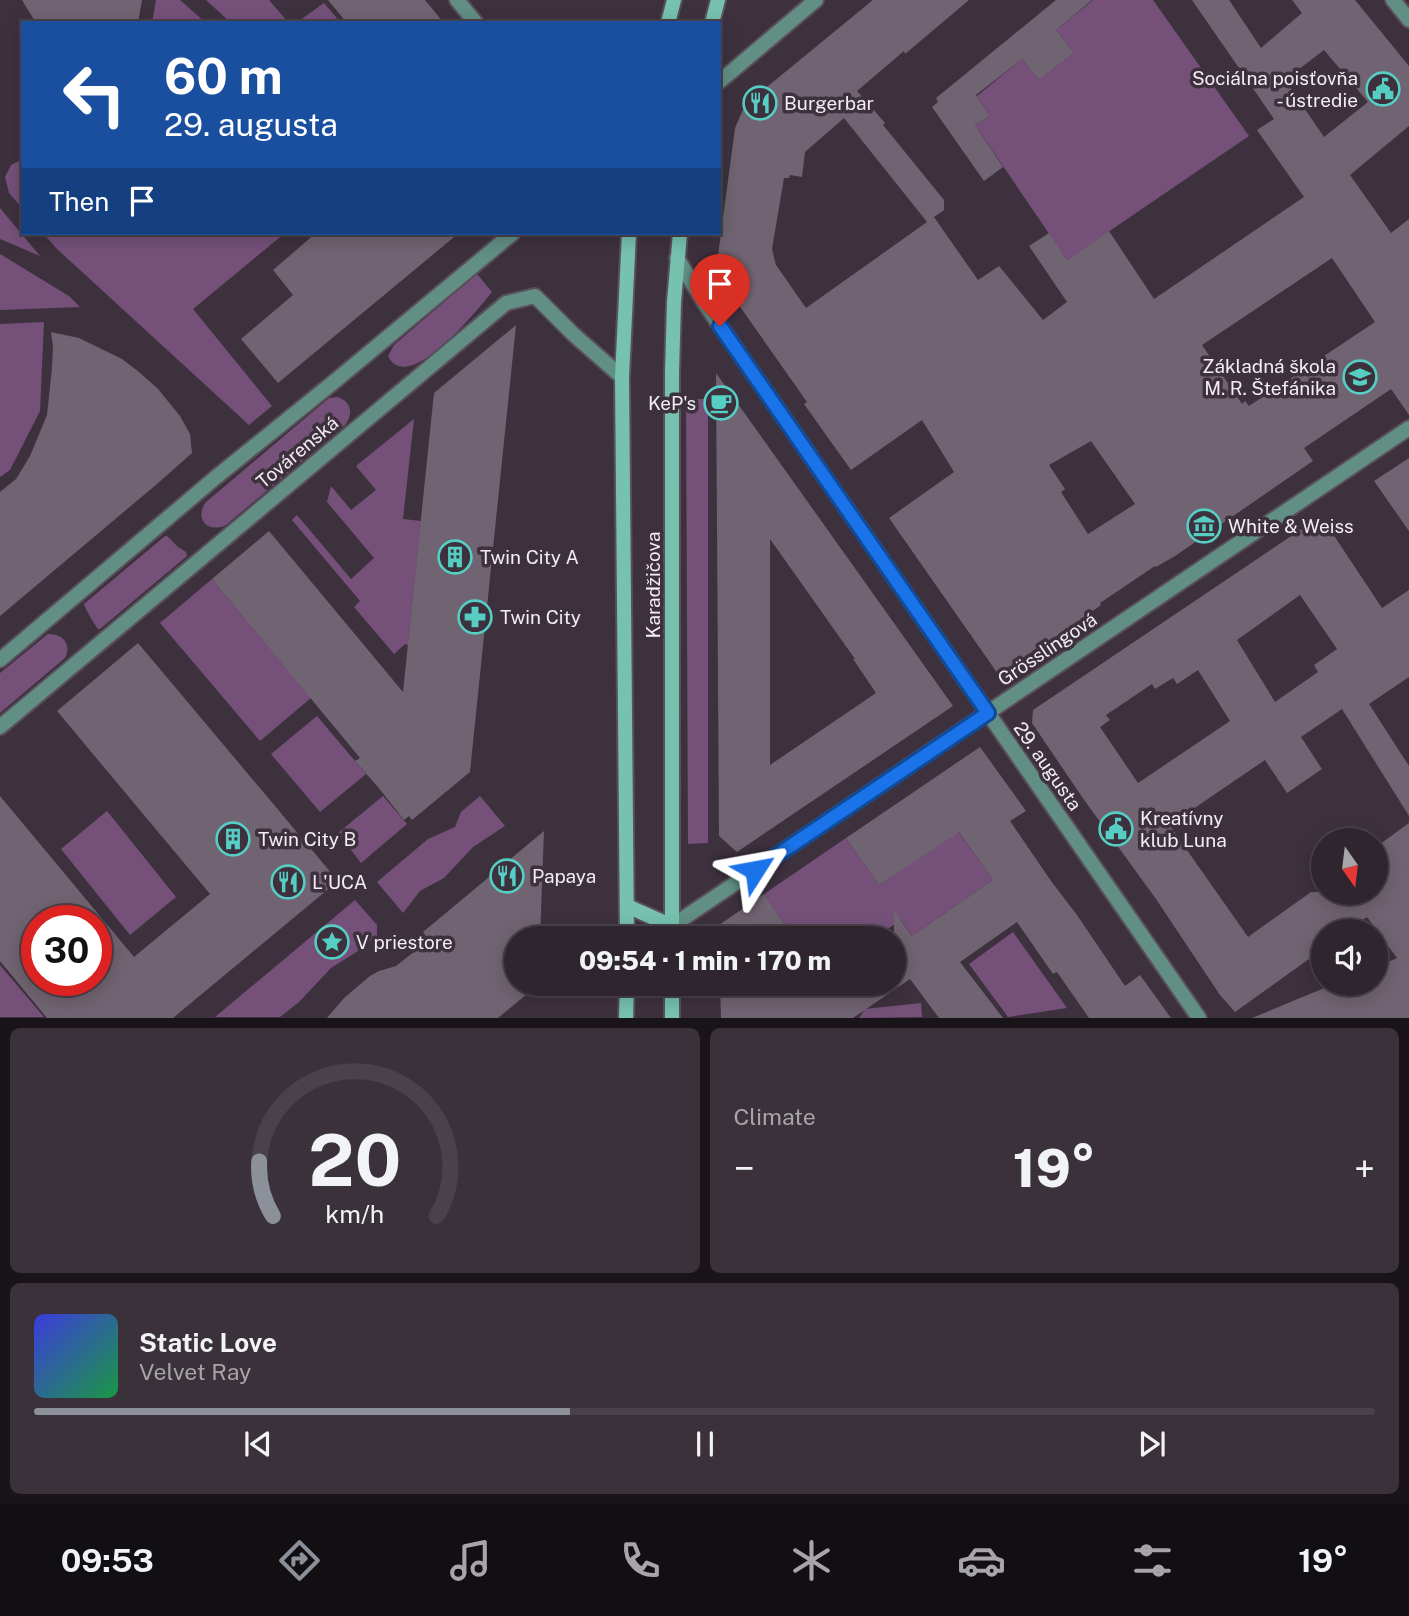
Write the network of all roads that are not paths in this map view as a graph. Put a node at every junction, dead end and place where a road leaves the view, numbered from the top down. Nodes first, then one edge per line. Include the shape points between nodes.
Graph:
1 (457, 0) edge
2 (674, 0) edge
3 (718, 0) edge
4 (816, 0) edge
5 (1393, 0) edge
6 (1409, 20) edge
7 (474, 21) edge
8 (669, 21) edge
9 (713, 21) edge
10 (721, 80) edge
11 (511, 235) edge
12 (629, 235) edge
13 (680, 235) edge
14 (677, 258) junction
15 (622, 377) junction
16 (1409, 428) edge
17 (0, 660) edge
18 (988, 713) junction
19 (0, 727) edge
20 (627, 906) junction
21 (627, 926) edge
22 (662, 926) edge
23 (672, 926) edge
24 (681, 926) edge
25 (627, 996) edge
26 (672, 996) edge
27 (626, 1017) edge
28 (673, 1017) edge
29 (1199, 1017) edge

1 - 7 street
2 - 8 main road
3 - 9 main road
4 - 10 street
5 - 6 street
11 - 17 street, Továrenská
12 - 15 main road, Karadžičova
13 - 14 main road, Karadžičova
14 - 18 street, 29. augusta
14 - 23 main road, Karadžičova via 672,373
15 - 19 street, Továrenská via 535,296 506,303
15 - 20 main road, Karadžičova
16 - 18 street, Grösslingová
18 - 24 street, Grösslingová
18 - 29 street, 29. augusta
20 - 21 main road, Karadžičova
20 - 22 main road
25 - 27 main road
26 - 28 main road

